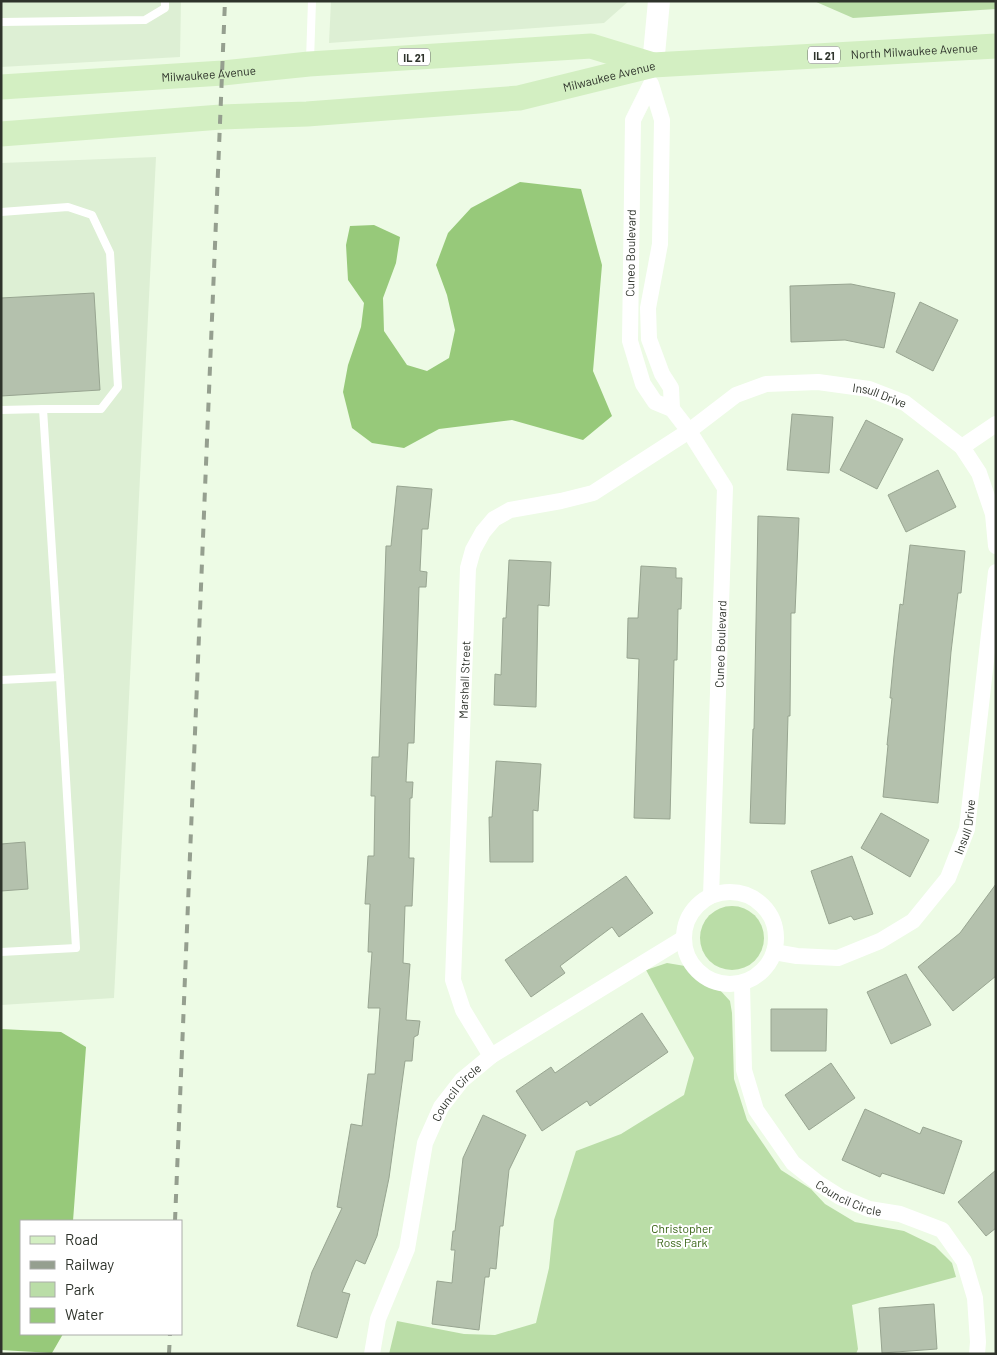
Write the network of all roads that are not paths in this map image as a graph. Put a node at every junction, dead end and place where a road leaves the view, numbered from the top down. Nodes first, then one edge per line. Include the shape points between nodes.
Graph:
1 (165, 1) edge
2 (312, 1) edge
3 (659, 1) edge
4 (1, 22) edge
5 (996, 46) edge
6 (310, 64) junction
7 (652, 74) junction
8 (1, 87) edge
9 (1, 134) edge
10 (1, 212) edge
11 (630, 280) junction
12 (654, 281) junction
13 (43, 409) junction
14 (672, 409) junction
15 (1, 410) edge
16 (996, 424) edge
17 (689, 431) junction
18 (962, 446) junction
19 (996, 546) edge
20 (996, 572) edge
21 (60, 677) junction
22 (1, 680) edge
23 (711, 896) junction
24 (684, 938) junction
25 (1, 952) edge
26 (774, 952) junction
27 (742, 983) junction
28 (491, 1056) junction
29 (372, 1354) edge
30 (977, 1354) edge

1 - 4 lane via 165,8 145,20
2 - 6 lane
3 - 7 street
5 - 7 main road, North Milwaukee Avenue / IL 21
6 - 7 main road, Milwaukee Avenue / IL 21 via 591,46
6 - 8 main road, Milwaukee Avenue / IL 21 via 223,73
7 - 9 main road, Milwaukee Avenue / IL 21 via 519,98
7 - 11 street, Cuneo Boulevard via 632,120
7 - 12 street, Cuneo Boulevard via 662,120 660,244
10 - 13 lane via 68,207 92,215 110,254 118,387 100,410
11 - 12 street
11 - 14 street, Cuneo Boulevard via 630,341 643,384 655,402
12 - 14 street, Cuneo Boulevard via 648,308 650,339 662,374 671,388
13 - 15 lane
13 - 21 lane
14 - 17 street, Cuneo Boulevard
16 - 18 street
17 - 18 street, Insull Drive via 736,395 766,384 818,382 869,389 905,404
17 - 23 street, Cuneo Boulevard via 725,488
17 - 28 street, Marshall Street via 593,493 510,510 494,519 473,550 468,568 453,980 463,1010
18 - 19 street, Insull Drive via 979,474 993,514
20 - 26 street, Insull Drive via 967,829 948,878 913,921 880,941 838,958
21 - 22 lane
21 - 25 lane via 76,948
23 - 24 street via 691,913
23 - 26 street via 737,892 761,903 775,925
24 - 27 street via 686,952 702,975 714,982
24 - 28 street, Council Circle
26 - 27 street via 762,971
27 - 30 street, Council Circle via 744,1070 756,1110 793,1163 818,1183 869,1209 900,1214 942,1230 964,1261 975,1298
28 - 29 street, Council Circle via 462,1080 441,1107 425,1142 407,1249 378,1319

